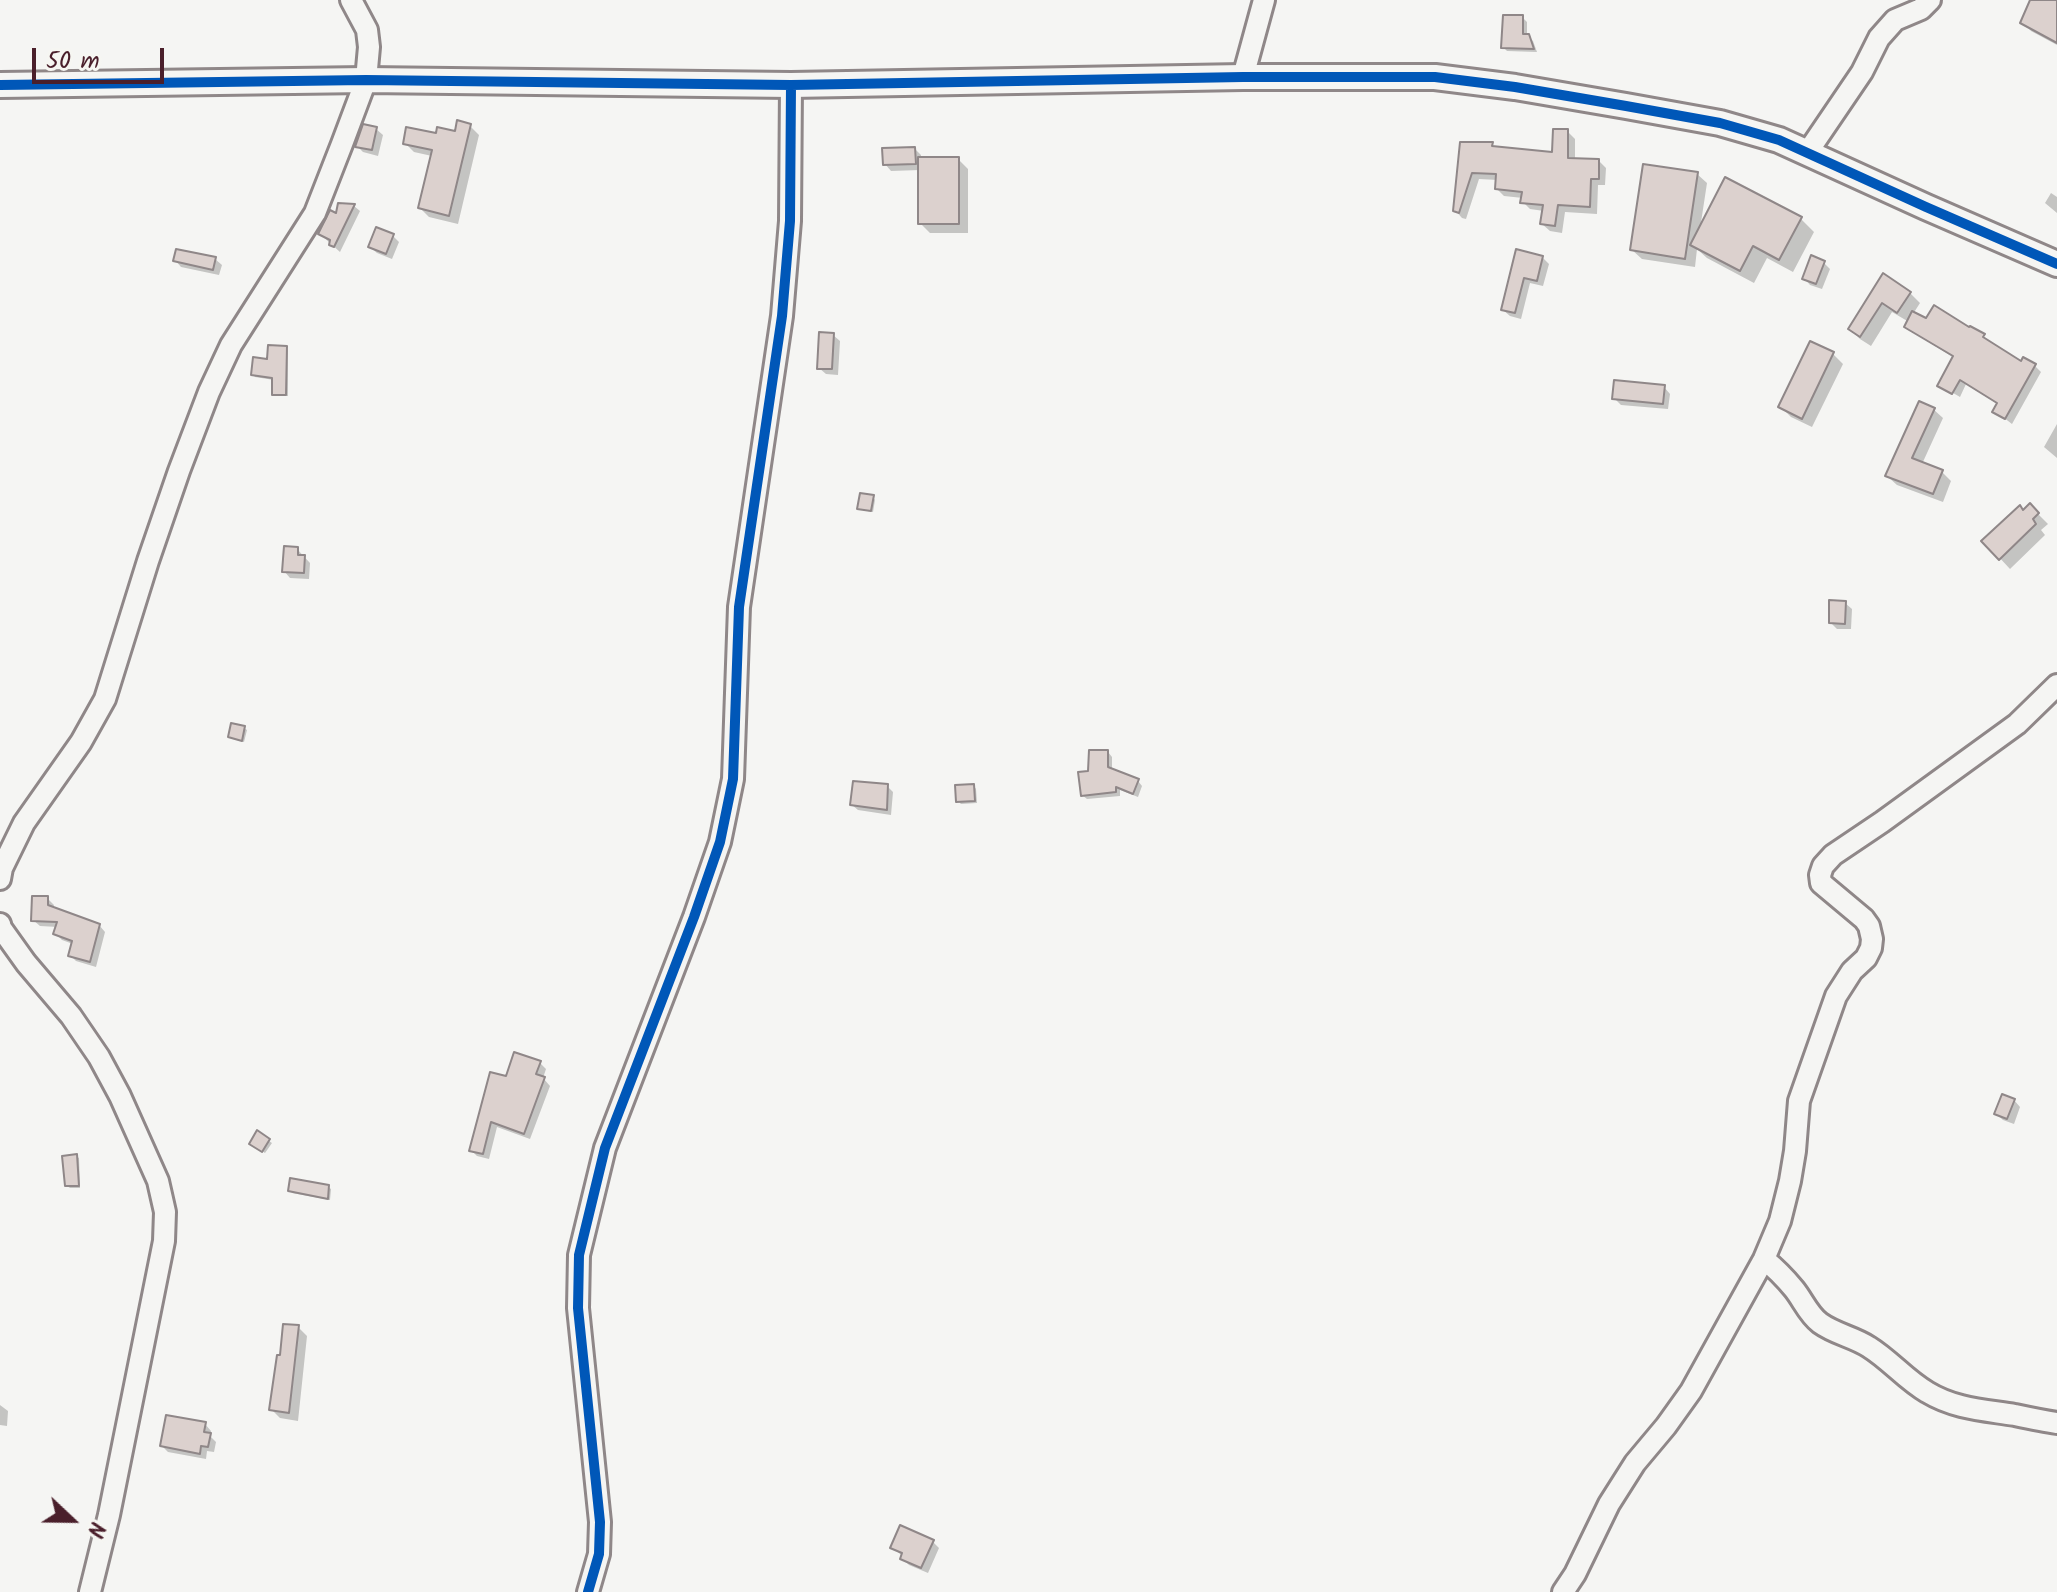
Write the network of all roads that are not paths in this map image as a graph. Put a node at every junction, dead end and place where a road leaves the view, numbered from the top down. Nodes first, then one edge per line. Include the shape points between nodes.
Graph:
1 (351, 0) edge
2 (1264, 0) edge
3 (1930, 0) edge
4 (1243, 77) junction
5 (366, 80) junction
6 (0, 85) edge
7 (791, 85) junction
8 (1807, 153) junction
9 (2057, 264) edge
10 (2057, 685) edge
11 (0, 879) edge
12 (0, 924) edge
13 (1764, 1259) junction
14 (2057, 1423) edge
15 (90, 1592) edge
16 (588, 1592) edge
17 (1563, 1592) edge

1 - 5 street via 367,30
2 - 4 street
3 - 8 street via 1895,20 1879,38
4 - 7 street
4 - 8 street via 1435,77 1515,87 1720,123
5 - 6 street
5 - 7 street
5 - 11 street via 315,213 231,345 209,392 105,699 24,823
7 - 16 street via 790,221 782,316 739,607 733,779 720,842 694,917 605,1148 579,1255 578,1308 600,1522 599,1554
8 - 9 street
10 - 13 street via 2017,724 1823,866 1821,883 1864,919 1871,948 1836,996 1799,1101 1790,1181
12 - 15 street via 99,1057 158,1181 165,1212 164,1241
13 - 14 street via 1785,1277 1818,1322 1880,1353 1924,1391 1975,1410
13 - 17 street via 1691,1391 1609,1504

